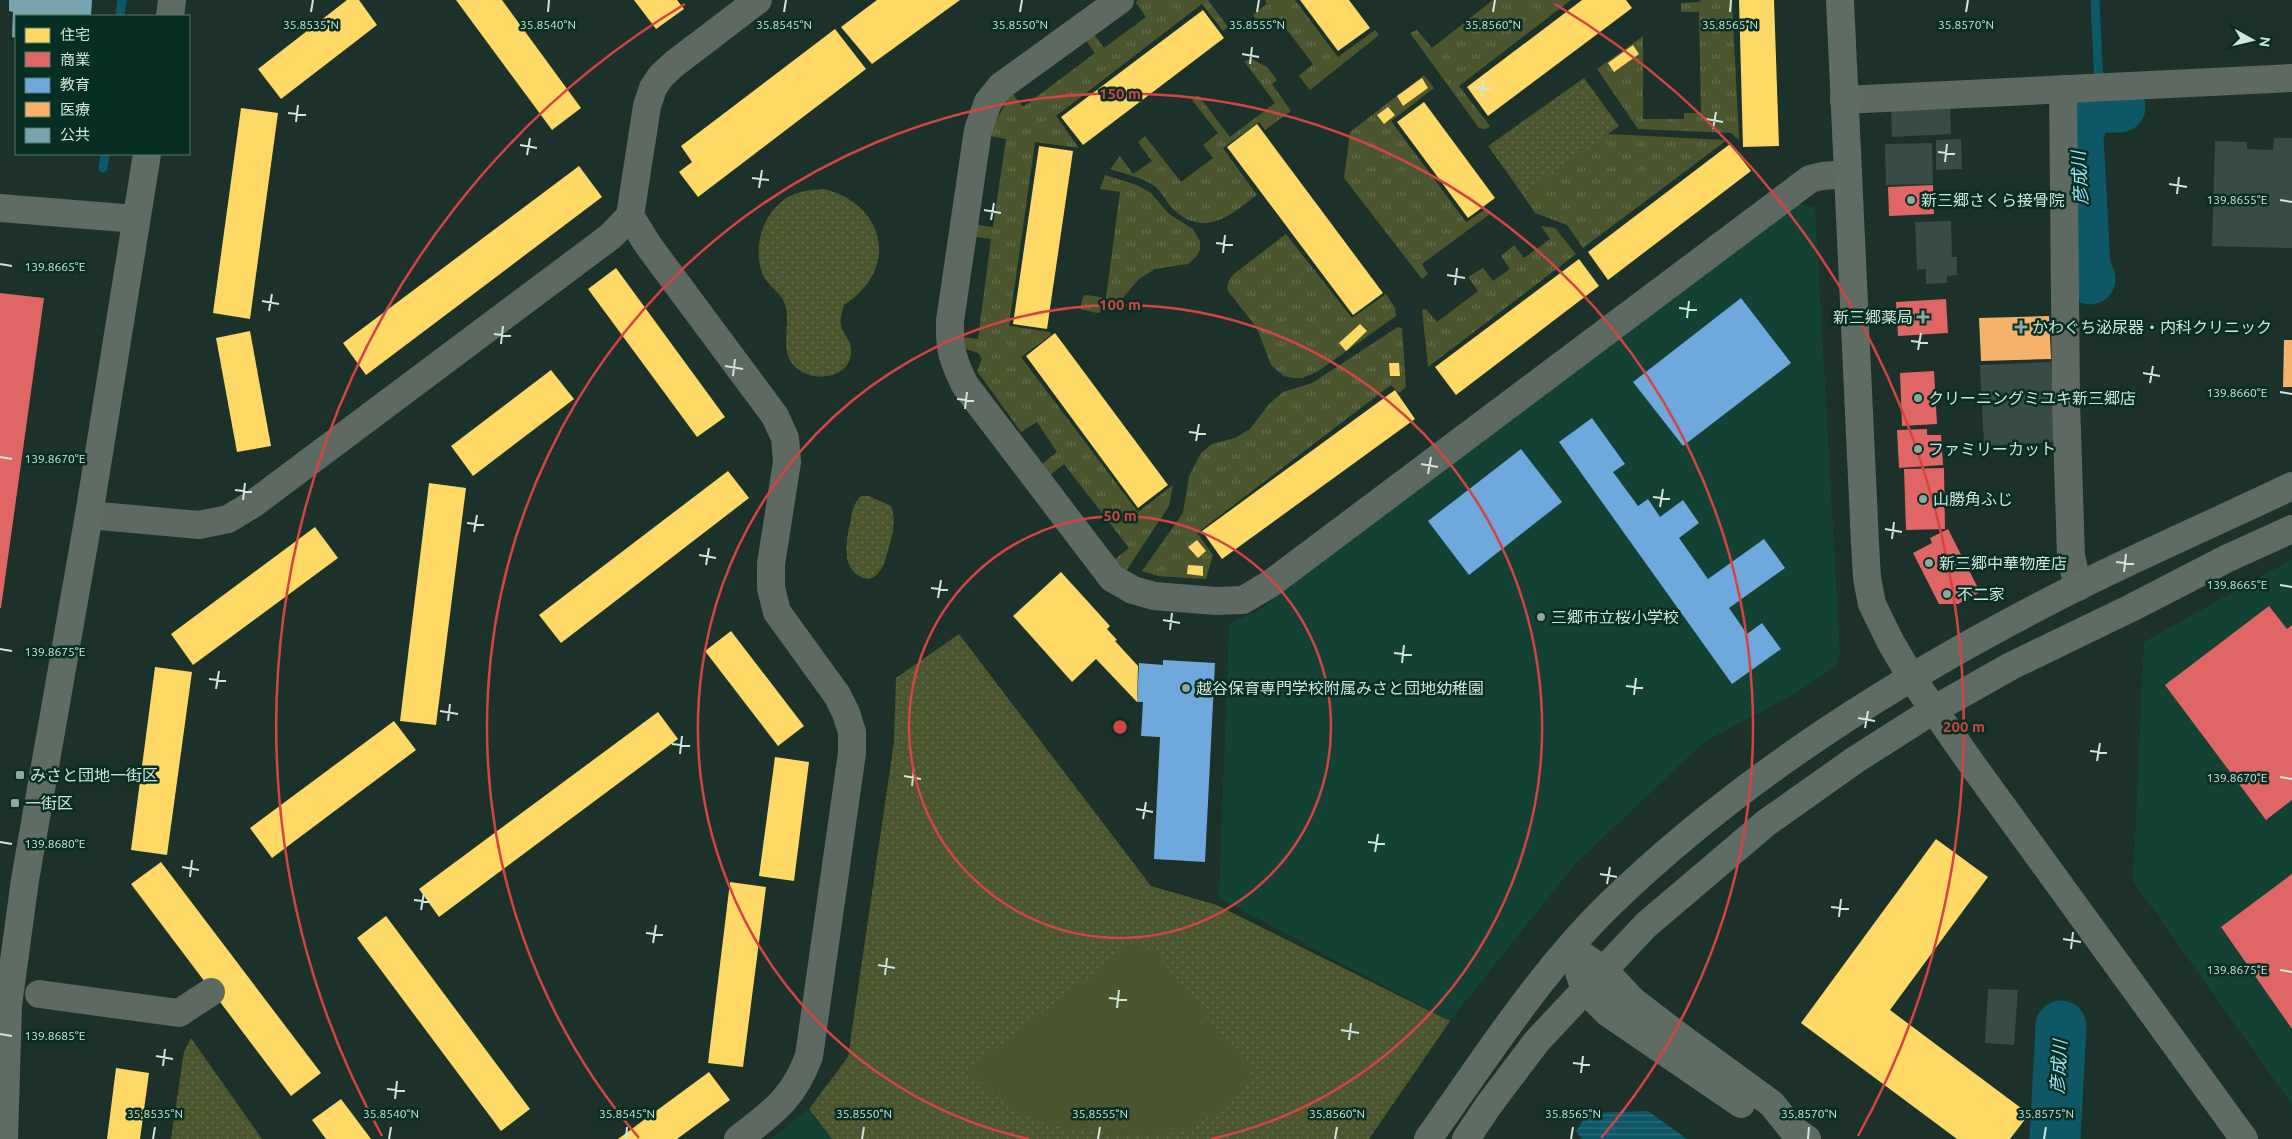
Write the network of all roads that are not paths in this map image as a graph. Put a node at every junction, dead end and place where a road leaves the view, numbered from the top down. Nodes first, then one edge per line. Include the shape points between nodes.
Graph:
1 (172, 0) edge
2 (758, 0) edge
3 (1120, 0) edge
4 (1840, 0) edge
5 (170, 15) edge
6 (2292, 78) edge
7 (2063, 90) junction
8 (1844, 100) junction
9 (147, 155) edge
10 (1848, 174) junction
11 (0, 208) edge
12 (630, 216) junction
13 (136, 219) junction
14 (2292, 486) edge
15 (89, 515) junction
16 (2292, 529) edge
17 (2078, 587) junction
18 (1911, 677) junction
19 (1935, 709) junction
20 (1570, 947) junction
21 (1604, 970) junction
22 (1585, 990) junction
23 (211, 992) dead end
24 (39, 994) dead end
25 (4, 1004) edge
26 (1799, 1133) edge
27 (4, 1139) edge
28 (738, 1139) edge
29 (1428, 1139) edge
30 (1466, 1139) edge
31 (2244, 1139) edge

1 - 5 street
2 - 12 street via 674,64 653,88 647,106
3 - 10 street via 1001,86 988,102 978,130 950,322 950,342 952,361 965,385 1112,578 1132,590 1154,596 1243,600 1270,584 1810,179
4 - 8 street
6 - 7 street
7 - 8 street
7 - 17 street via 2071,556
8 - 10 street
9 - 13 street
10 - 18 street via 1867,578 1872,604
11 - 13 street
12 - 15 street via 611,236 228,519 199,525
12 - 28 street via 648,246 775,416 782,430 787,462 771,564 771,588 777,612 837,696 852,732 852,753 809,1056 802,1076 786,1100
13 - 15 street
14 - 17 street
15 - 25 street
16 - 19 street via 2011,666
17 - 18 street
18 - 19 street
18 - 20 street via 1806,744 1704,820 1611,904
19 - 21 street via 1766,823 1646,925
19 - 31 street
20 - 21 street
20 - 22 street
20 - 29 street
21 - 22 street
21 - 26 street via 1633,1001 1772,1104
22 - 26 street via 1608,1012 1760,1117
22 - 30 street via 1537,1041
23 - 24 street via 179,1013
25 - 27 street

